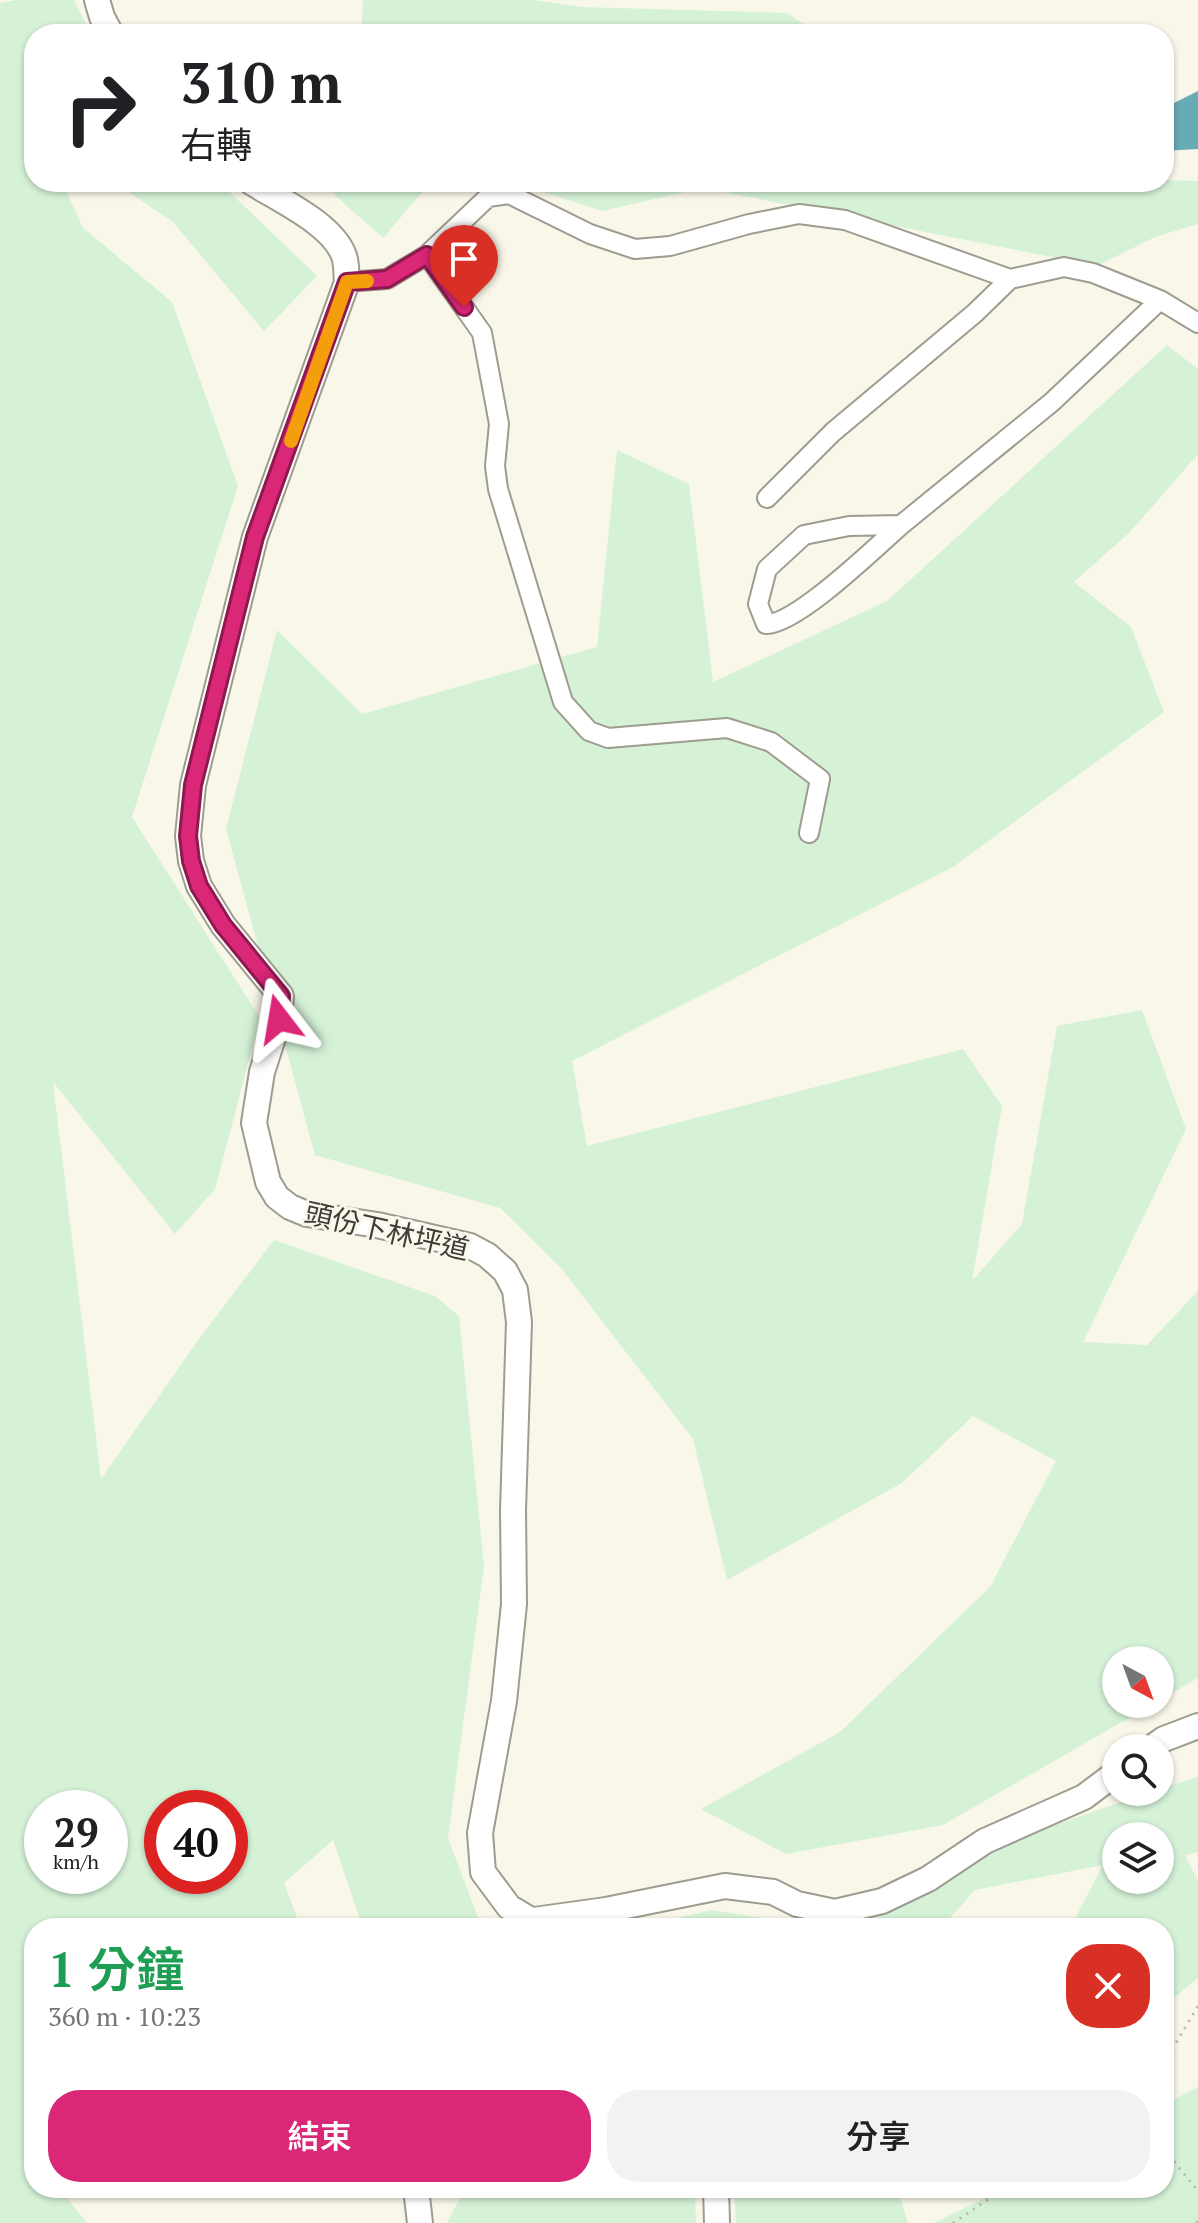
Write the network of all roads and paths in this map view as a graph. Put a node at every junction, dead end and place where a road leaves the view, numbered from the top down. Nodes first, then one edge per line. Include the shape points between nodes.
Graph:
1 (97, 0) edge
2 (106, 24) edge
3 (267, 192) edge
4 (427, 255) junction
5 (1010, 279) junction
6 (347, 282) junction
7 (1160, 300) junction
8 (1198, 323) edge
9 (767, 498) dead end
10 (901, 525) junction
11 (809, 833) dead end
12 (1198, 1726) edge
13 (1174, 1735) edge
14 (1102, 1784) edge
15 (525, 1918) edge
16 (568, 1918) edge
17 (1198, 2006) edge
18 (1174, 2046) edge
19 (1174, 2161) edge
20 (1198, 2191) edge
21 (417, 2198) edge
22 (716, 2198) edge
23 (990, 2198) edge
24 (1198, 2216) edge
25 (420, 2223) edge
26 (717, 2223) edge
27 (953, 2223) edge
28 (1197, 2223) edge

1 - 2 street
3 - 6 street via 333,238 345,257
4 - 5 street via 488,197 509,194 590,234 635,249 670,246 799,214 845,220
4 - 6 street via 387,279
4 - 11 street via 482,333 499,424 498,489 563,702 589,731 608,738 727,728 771,742 820,779
5 - 7 street via 1064,267
5 - 9 street via 833,432
6 - 15 street, 頭份下林坪道 via 255,537 193,785 188,836 199,886 223,925 281,996 254,1123 268,1182 277,1197 307,1214 470,1246 505,1271 515,1290 519,1322 514,1604 504,1701 480,1833 483,1872 509,1907
7 - 8 street
7 - 10 street via 1052,402
10 - 10 street via 849,526 804,535 767,569 758,604 766,624 776,624 823,593
12 - 13 street
14 - 16 street via 1084,1797 985,1841 928,1879 882,1901 835,1912 797,1904 773,1892 725,1886
17 - 18 path
19 - 20 path
21 - 25 street
22 - 26 street
23 - 27 path
24 - 28 path

